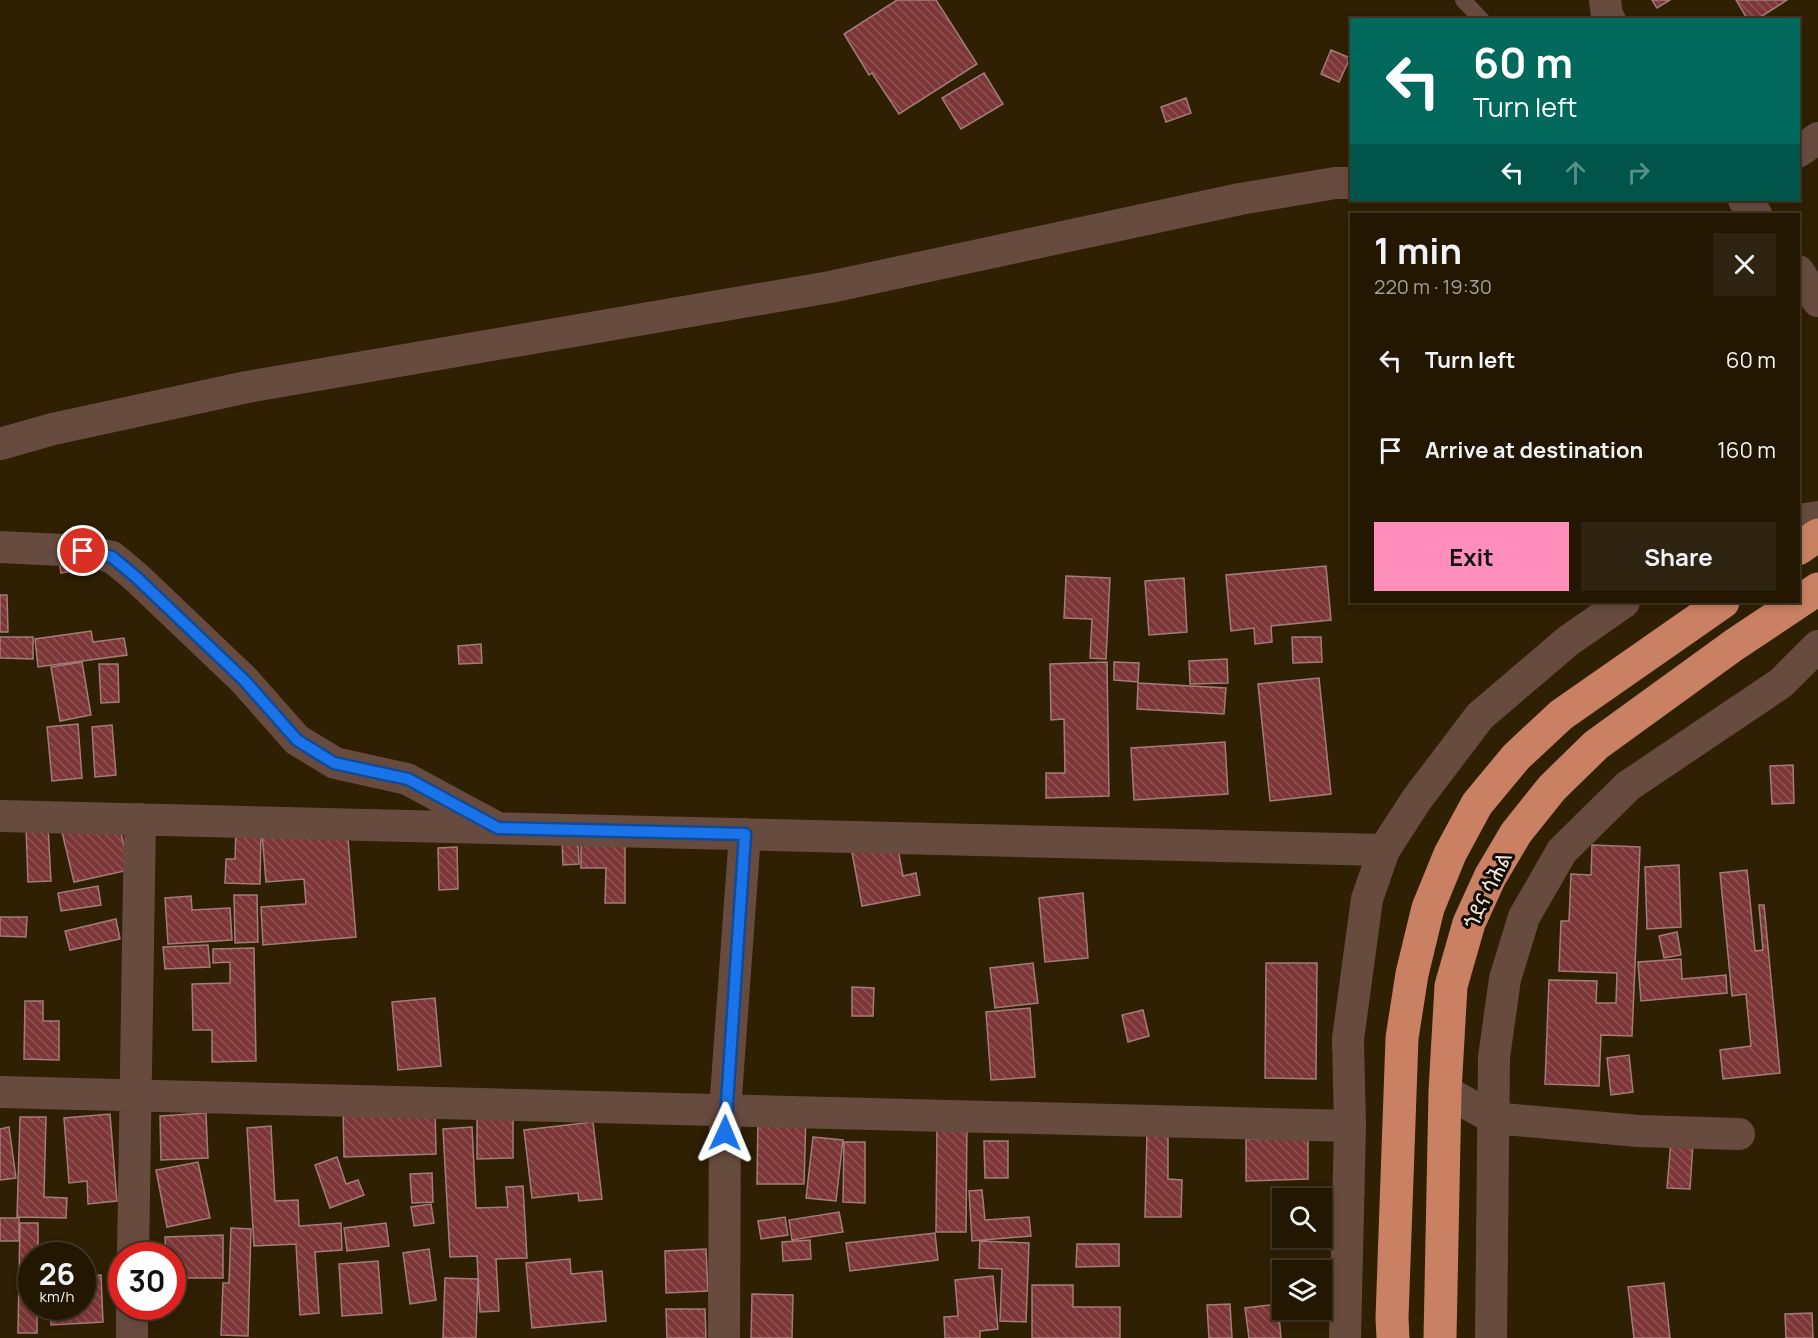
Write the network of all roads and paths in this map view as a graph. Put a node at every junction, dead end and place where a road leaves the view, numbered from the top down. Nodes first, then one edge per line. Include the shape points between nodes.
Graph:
1 (1462, 0) edge
2 (1605, 0) edge
3 (1480, 18) edge
4 (1608, 18) edge
5 (1818, 138) edge
6 (1800, 151) edge
7 (1350, 183) edge
8 (1745, 201) edge
9 (1755, 213) edge
10 (1800, 274) edge
11 (1818, 301) edge
12 (0, 444) edge
13 (1818, 517) edge
14 (1800, 520) edge
15 (1818, 535) edge
16 (0, 547) edge
17 (1800, 548) edge
18 (1818, 589) edge
19 (1800, 601) edge
20 (1623, 603) edge
21 (1722, 603) edge
22 (1797, 603) edge
23 (1818, 646) edge
24 (0, 816) edge
25 (140, 819) junction
26 (498, 828) junction
27 (745, 834) junction
28 (1384, 850) junction
29 (1445, 1091) junction
30 (0, 1092) edge
31 (136, 1095) junction
32 (725, 1110) junction
33 (1493, 1118) junction
34 (1350, 1126) junction
35 (1739, 1134) dead end
36 (133, 1242) edge
37 (132, 1320) edge
38 (132, 1338) edge
39 (724, 1338) edge
40 (1345, 1338) edge
41 (1393, 1338) edge
42 (1440, 1338) edge
43 (1491, 1338) edge

1 - 3 lane
2 - 4 street
5 - 6 street
7 - 12 street via 1240,199 830,287 247,387
8 - 9 street
10 - 11 street
13 - 14 street
15 - 17 highway
16 - 26 street via 83,551 112,557 244,680 297,740 334,763 408,779
18 - 19 highway, ጎደና ሳሕል
20 - 28 street via 1568,641 1480,716
21 - 41 highway via 1553,722 1516,757 1477,804 1450,854 1428,908 1402,1038
22 - 29 highway, ጎደና ሳሕል via 1596,745 1552,788 1516,833 1469,923 1451,986
23 - 33 street via 1781,683 1628,786 1562,851 1524,917 1505,979 1494,1057
24 - 25 street
25 - 26 street
25 - 31 street
26 - 27 street
27 - 28 street
27 - 32 street
28 - 34 street via 1367,899 1355,977 1348,1040
29 - 33 street
29 - 42 highway, ጎደና ሳሕል
30 - 31 street
31 - 32 street
31 - 36 street
32 - 34 street
32 - 39 street
33 - 35 street via 1638,1131
33 - 43 street
34 - 40 street
37 - 38 street

